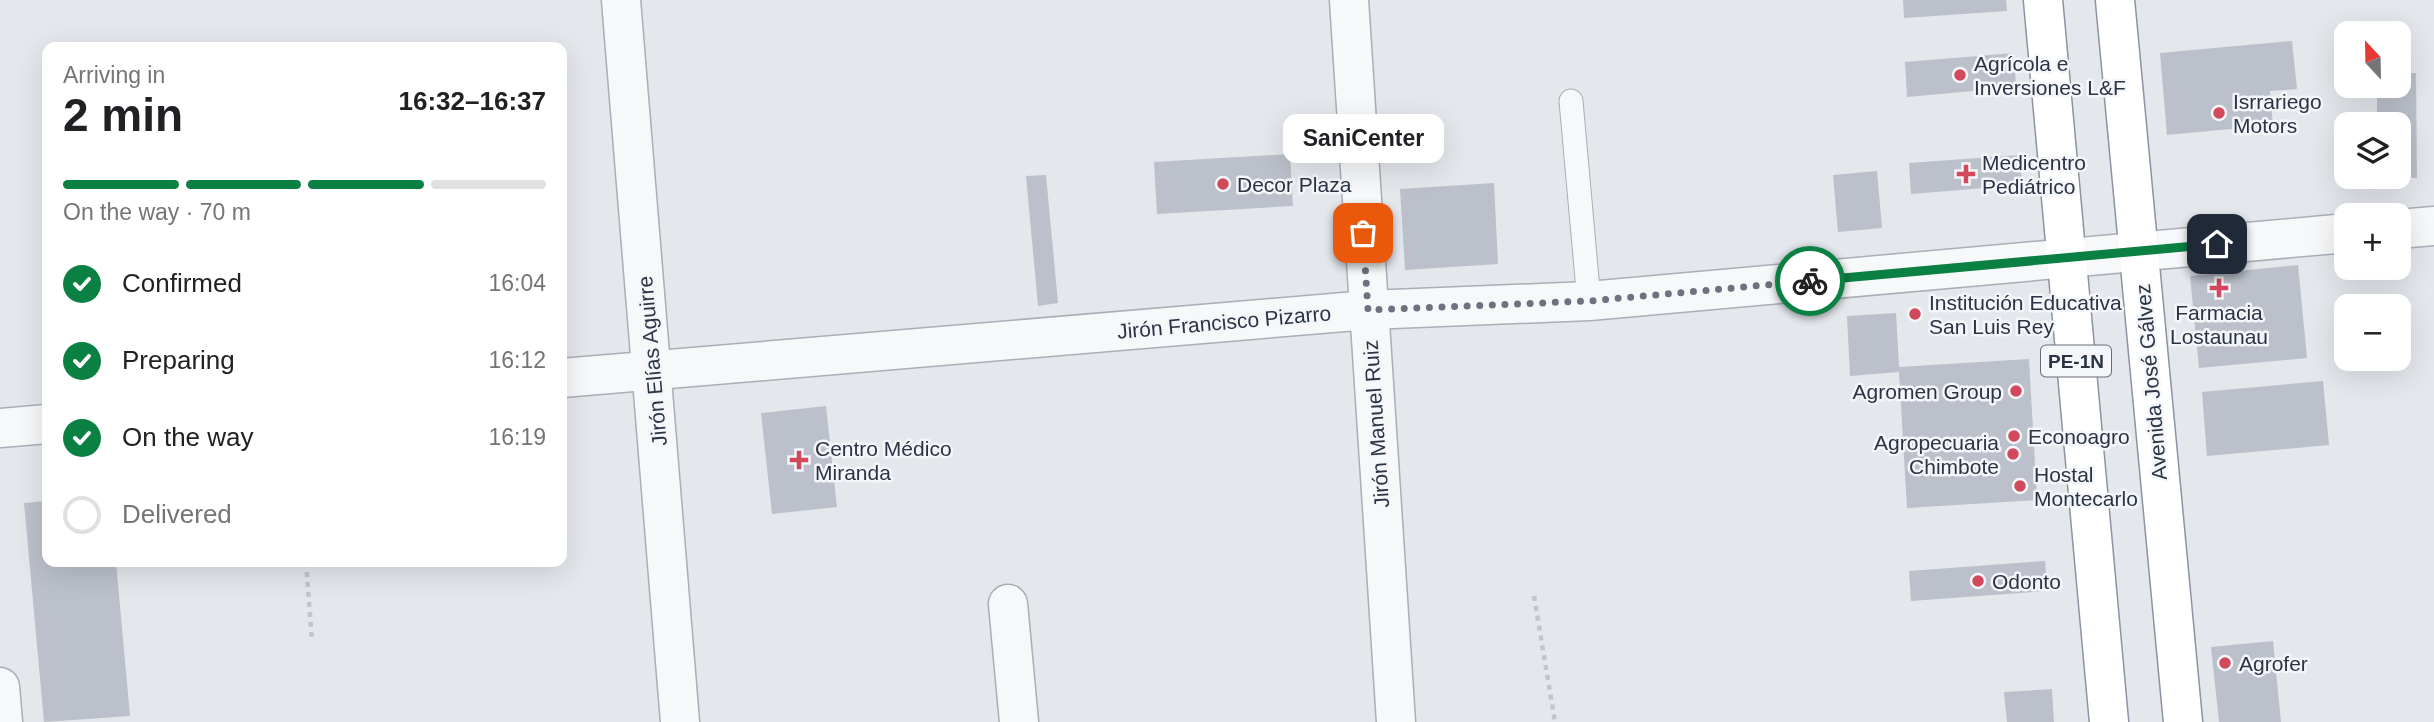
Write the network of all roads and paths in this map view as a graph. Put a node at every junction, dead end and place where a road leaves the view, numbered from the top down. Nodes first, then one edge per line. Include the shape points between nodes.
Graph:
1 (621, 0) edge
2 (1349, 0) edge
3 (2043, 0) edge
4 (2115, 0) edge
5 (1571, 101) dead end
6 (2434, 226) edge
7 (2411, 228) edge
8 (2334, 234) edge
9 (2139, 250) junction
10 (2066, 257) junction
11 (1589, 301) junction
12 (1368, 310) junction
13 (653, 370) junction
14 (567, 378) edge
15 (42, 424) edge
16 (0, 428) edge
17 (306, 567) edge
18 (1534, 596) dead end
19 (1008, 604) dead end
20 (312, 641) dead end
21 (0, 687) edge
22 (3, 722) edge
23 (680, 722) edge
24 (1019, 722) edge
25 (1396, 722) edge
26 (1555, 722) edge
27 (2109, 722) edge
28 (2183, 722) edge

1 - 13 street, Jirón Elías Aguirre
2 - 12 street, Jirón Manuel Ruiz
3 - 10 highway, PE-1N
4 - 9 highway, Avenida José Gálvez
5 - 11 lane
6 - 7 street
8 - 9 street, Jirón Francisco Pizarro
9 - 10 street, Jirón Francisco Pizarro
9 - 28 highway, Avenida José Gálvez
10 - 11 street, Jirón Francisco Pizarro
10 - 27 highway, PE-1N
11 - 12 street, Jirón Francisco Pizarro
12 - 13 street, Jirón Francisco Pizarro
12 - 25 street, Jirón Manuel Ruiz
13 - 14 street, Jirón Francisco Pizarro
13 - 23 street, Jirón Elías Aguirre
15 - 16 street
17 - 20 path
18 - 26 path
19 - 24 street
21 - 22 street

